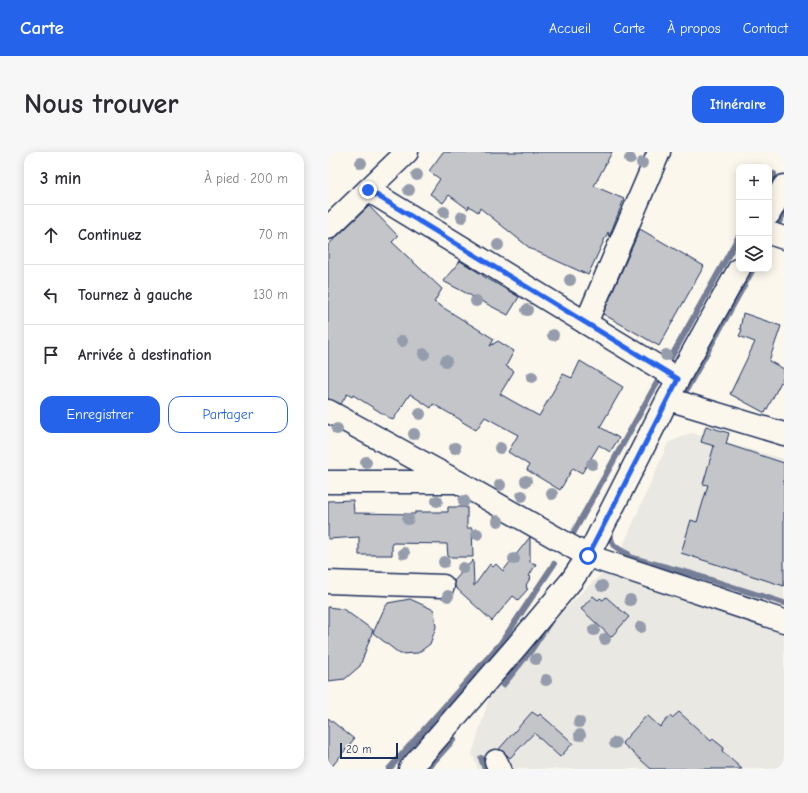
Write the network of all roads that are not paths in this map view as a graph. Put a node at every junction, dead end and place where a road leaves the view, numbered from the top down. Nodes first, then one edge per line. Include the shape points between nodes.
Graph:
1 (407, 152) edge
2 (659, 152) edge
3 (784, 186) edge
4 (368, 190) junction
5 (772, 208) edge
6 (328, 228) edge
7 (772, 235) edge
8 (784, 238) edge
9 (737, 272) edge
10 (586, 323) junction
11 (678, 379) junction
12 (668, 399) junction
13 (328, 411) edge
14 (784, 434) edge
15 (328, 482) edge
16 (458, 482) junction
17 (588, 556) junction
18 (328, 582) edge
19 (443, 586) dead end
20 (784, 621) edge
21 (410, 769) edge

1 - 4 street
2 - 10 street
3 - 5 street
4 - 6 street
4 - 10 street
7 - 8 street
9 - 11 street
10 - 11 street
11 - 12 street
12 - 14 street
12 - 17 street
13 - 16 street
15 - 16 street
16 - 17 street
17 - 20 street
17 - 21 street via 572,580
18 - 19 street

